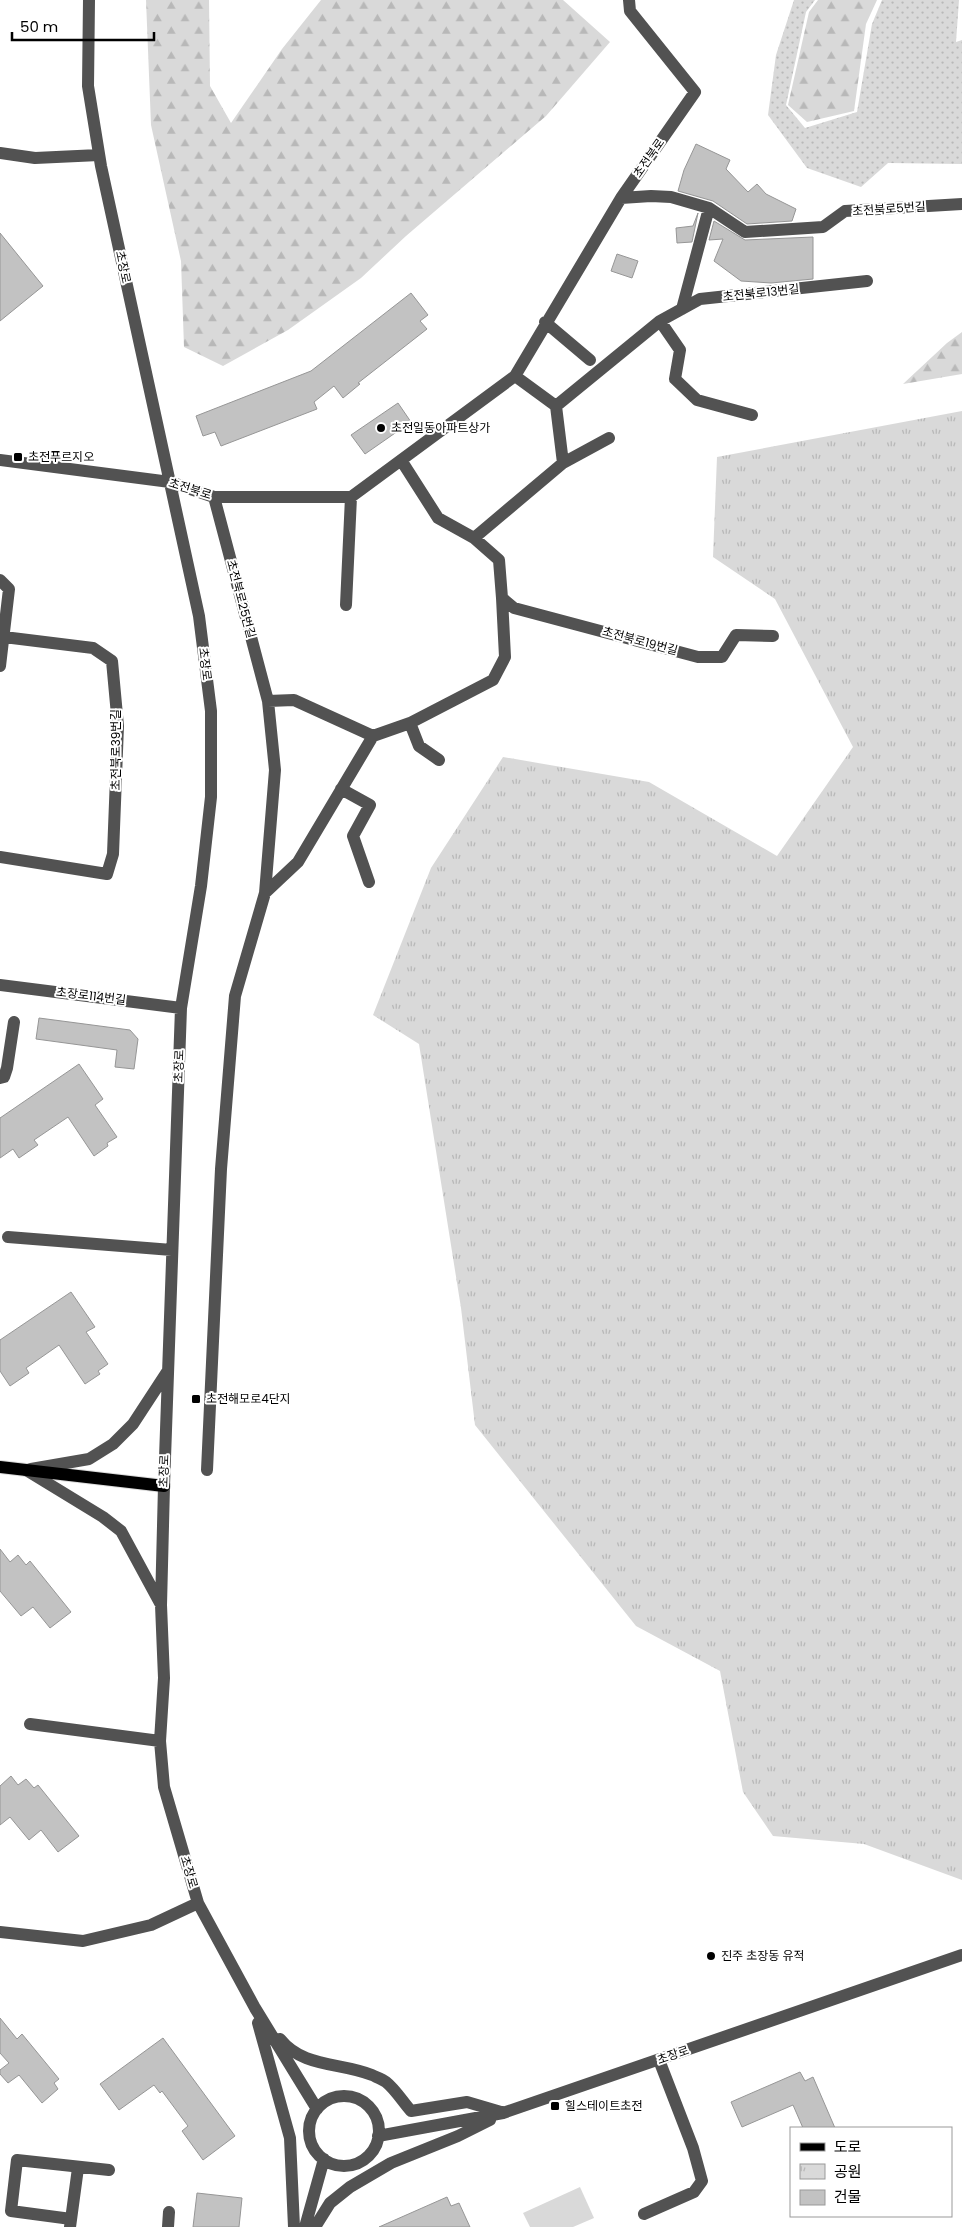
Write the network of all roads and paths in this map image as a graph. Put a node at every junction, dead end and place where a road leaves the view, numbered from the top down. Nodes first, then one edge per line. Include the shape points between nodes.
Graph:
1 (90, 0) edge
2 (629, 0) edge
3 (0, 153) edge
4 (99, 155) junction
5 (621, 198) junction
6 (962, 204) edge
7 (709, 208) junction
8 (867, 281) dead end
9 (682, 309) junction
10 (660, 321) junction
11 (546, 322) junction
12 (590, 360) dead end
13 (515, 376) junction
14 (556, 406) junction
15 (752, 415) dead end
16 (609, 438) dead end
17 (0, 460) edge
18 (401, 460) junction
19 (563, 463) junction
20 (170, 482) junction
21 (214, 497) junction
22 (351, 497) junction
23 (474, 538) junction
24 (0, 580) edge
25 (502, 598) junction
26 (346, 605) dead end
27 (773, 636) dead end
28 (4, 637) junction
29 (0, 666) edge
30 (268, 701) junction
31 (410, 723) junction
32 (373, 736) junction
33 (439, 760) dead end
34 (342, 789) junction
35 (0, 857) edge
36 (369, 882) dead end
37 (265, 893) junction
38 (0, 985) edge
39 (181, 1008) junction
40 (14, 1022) dead end
41 (5, 1051) edge
42 (0, 1078) edge
43 (8, 1237) dead end
44 (172, 1250) junction
45 (167, 1372) junction
46 (0, 1467) edge
47 (26, 1470) junction
48 (207, 1470) dead end
49 (164, 1486) junction
50 (161, 1605) junction
51 (30, 1724) dead end
52 (160, 1741) junction
53 (198, 1903) junction
54 (0, 1932) edge
55 (962, 1955) edge
56 (254, 2008) junction
57 (659, 2060) junction
58 (317, 2109) junction
59 (503, 2113) junction
60 (378, 2136) junction
61 (324, 2159) junction
62 (78, 2168) junction
63 (109, 2170) dead end
64 (169, 2212) dead end
65 (644, 2214) dead end
66 (70, 2223) edge
67 (168, 2227) edge
68 (294, 2227) edge
69 (305, 2227) edge
70 (315, 2227) edge

1 - 4 street, 초장로 via 88,86
2 - 5 street, 초전북로 via 630,11 695,92
3 - 4 street via 35,158
4 - 20 street, 초장로
5 - 7 street, 초전북로5번길 via 671,197
5 - 11 street, 초전북로
6 - 7 street, 초전북로5번길 via 844,212 823,228 745,232
7 - 9 street
8 - 9 street, 초전북로13번길 via 700,298
9 - 10 street, 초전북로13번길
10 - 14 street, 초전북로13번길
10 - 15 street via 680,350 675,379 698,400
11 - 12 street
11 - 13 street, 초전북로
13 - 14 street
13 - 18 street, 초전북로
14 - 19 street
16 - 19 street
17 - 20 street, 초전북로
18 - 22 street, 초전북로
18 - 23 street via 438,518
19 - 23 street
20 - 21 street, 초전북로
20 - 39 street, 초장로 via 199,616 211,711 210,797 201,886
21 - 22 street, 초전북로
21 - 30 street, 초전북로25번길
22 - 26 street
23 - 25 street via 499,560
24 - 28 street via 9,589
25 - 27 street, 초전북로19번길 via 514,608 698,656 722,657 736,635
25 - 31 street via 506,657 493,680
28 - 29 street
28 - 35 street, 초전북로39번길 via 93,648 112,661 118,726 113,854 107,874
30 - 32 street via 294,700
30 - 37 street, 초전북로25번길 via 275,770
31 - 32 street
31 - 33 street via 419,746
32 - 34 street
34 - 36 street via 370,805 353,836
34 - 37 street via 298,862
37 - 48 street, 초전북로25번길 via 235,996 221,1169
38 - 39 street, 초장로114번길
39 - 44 street, 초장로
40 - 41 street
41 - 42 street via 7,1068
43 - 44 street
44 - 45 street, 초장로
45 - 47 street via 134,1424 113,1444 89,1459
45 - 49 street, 초장로
46 - 47 main road
47 - 49 main road
47 - 50 street via 121,1531
49 - 50 street, 초장로
50 - 52 street, 초장로 via 164,1678
51 - 52 street
52 - 53 street, 초장로 via 164,1788
53 - 54 street via 152,1925 83,1941
53 - 56 street, 초장로
55 - 57 street, 초장로
56 - 58 street, 초장로
56 - 59 street via 287,2048 305,2059 358,2070 386,2081 411,2111 468,2102
56 - 68 street via 290,2138
57 - 59 street, 초장로
57 - 65 street via 693,2148 702,2181 694,2192
58 - 60 street via 340,2096 353,2097 372,2110 377,2119
58 - 61 street via 309,2128 310,2140
59 - 60 street, 초장로
59 - 70 street via 392,2163 350,2187 330,2203
60 - 61 street via 373,2150 357,2163 346,2166
61 - 69 street
62 - 63 street
62 - 66 street
62 - 66 street via 17,2160 11,2211
64 - 67 street

